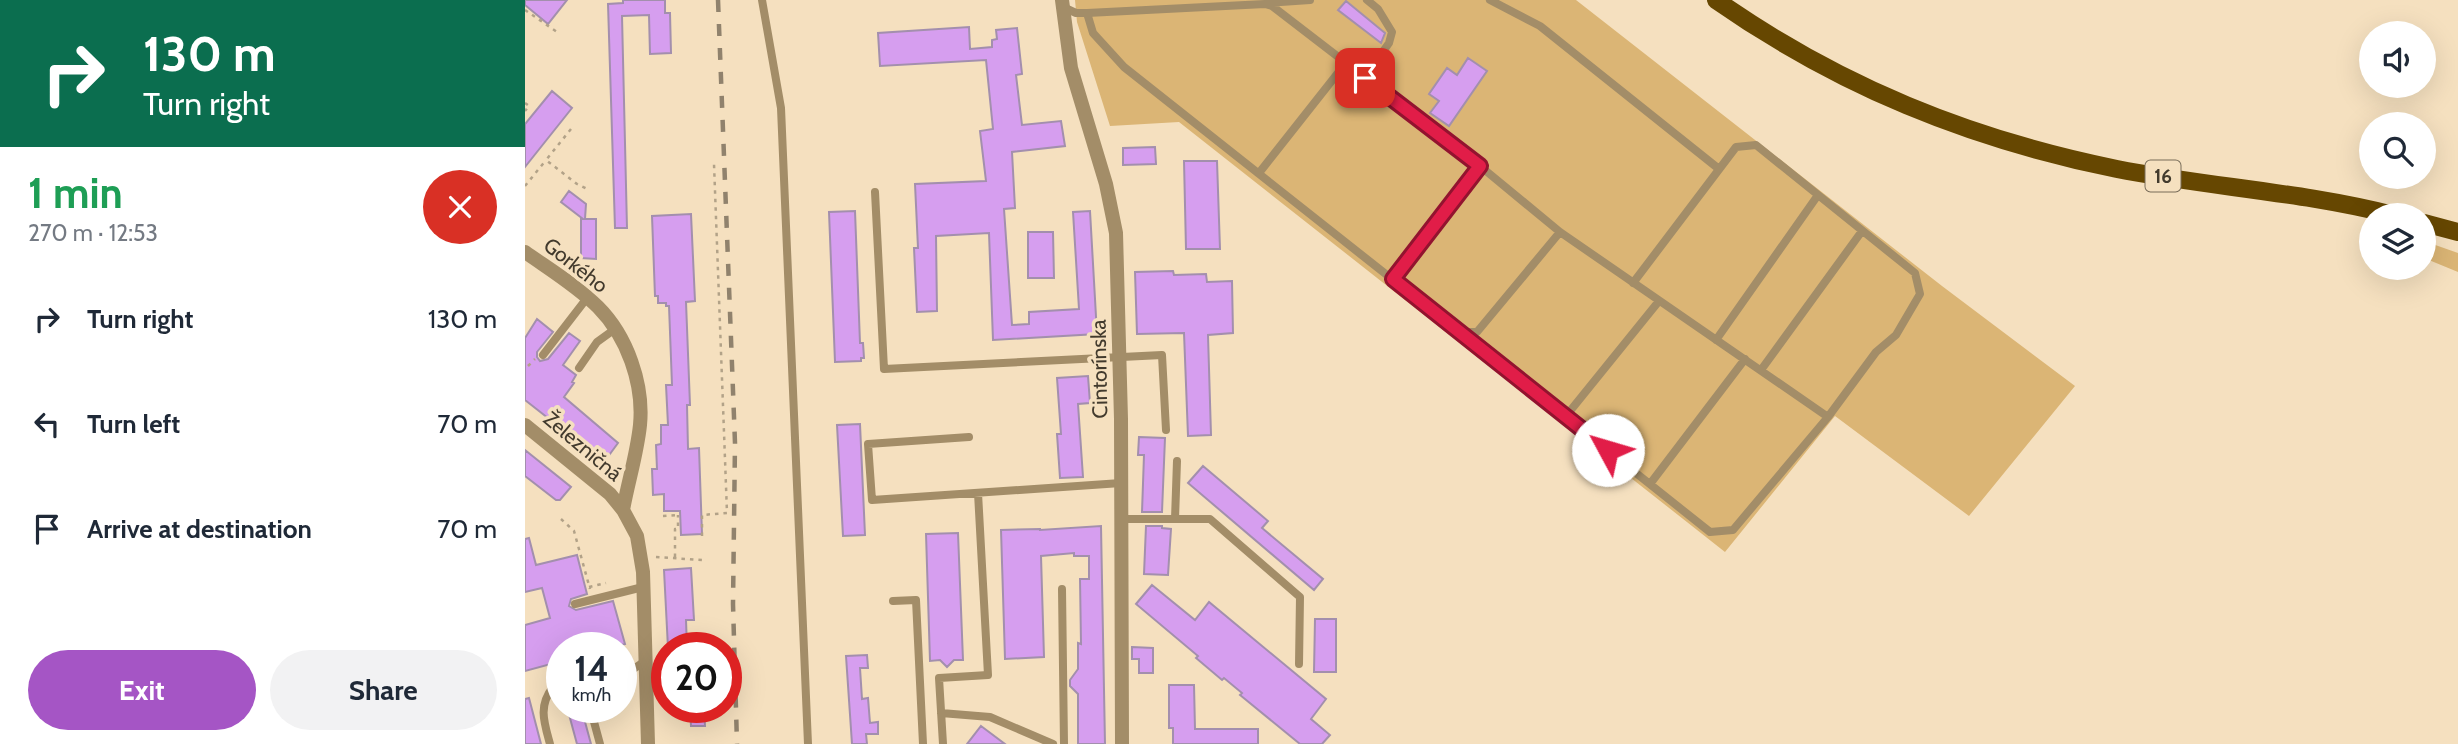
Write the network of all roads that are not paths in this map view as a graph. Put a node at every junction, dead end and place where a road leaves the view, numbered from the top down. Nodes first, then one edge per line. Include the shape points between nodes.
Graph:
1 (762, 0) edge
2 (1310, 0) edge
3 (1367, 0) edge
4 (1490, 0) edge
5 (1264, 2) edge
6 (1063, 4) edge
7 (1722, 5) edge
8 (1087, 13) junction
9 (1345, 64) junction
10 (1365, 78) junction
11 (1480, 166) junction
12 (1719, 169) junction
13 (1259, 173) junction
14 (875, 192) dead end
15 (1818, 195) junction
16 (2359, 208) edge
17 (2436, 226) edge
18 (1862, 231) junction
19 (1560, 232) junction
20 (2458, 232) edge
21 (525, 252) edge
22 (1393, 279) junction
23 (1633, 283) junction
24 (587, 298) junction
25 (1659, 301) junction
26 (615, 329) junction
27 (1459, 332) junction
28 (1716, 340) junction
29 (543, 355) dead end
30 (1120, 357) junction
31 (1745, 359) junction
32 (579, 368) dead end
33 (1761, 370) junction
34 (1566, 416) junction
35 (1828, 417) junction
36 (525, 425) edge
37 (1166, 429) dead end
38 (969, 437) dead end
39 (1177, 461) dead end
40 (1121, 484) junction
41 (1650, 484) junction
42 (978, 493) junction
43 (623, 510) junction
44 (1122, 519) junction
45 (1175, 519) junction
46 (643, 587) junction
47 (1062, 589) dead end
48 (893, 601) dead end
49 (575, 604) dead end
50 (645, 661) junction
51 (1299, 664) dead end
52 (637, 667) edge
53 (546, 699) edge
54 (941, 713) junction
55 (594, 723) edge
56 (550, 744) edge
57 (600, 744) edge
58 (648, 744) edge
59 (808, 744) edge
60 (923, 744) edge
61 (943, 744) edge
62 (1053, 744) edge
63 (1064, 744) edge
64 (1122, 744) edge

1 - 59 lane via 781,108
2 - 5 lane
3 - 10 lane via 1392,32
4 - 12 lane via 1540,26
5 - 8 lane
5 - 9 lane
6 - 8 lane via 1076,13
6 - 30 street, Cintorínska via 1071,68 1116,233
7 - 16 main road, 16 via 1805,57 1890,100 2020,146 2118,169
8 - 13 lane via 1093,33 1124,66
9 - 10 lane
9 - 13 lane
10 - 11 lane
11 - 19 lane
11 - 22 lane
12 - 15 lane via 1736,147 1756,145
12 - 23 lane
13 - 22 lane
14 - 30 lane via 884,369
15 - 18 lane
15 - 28 lane
17 - 20 main road
18 - 33 lane
18 - 35 lane via 1915,273 1920,294 1896,335 1875,352
19 - 23 lane
19 - 27 lane via 1477,332
21 - 24 street, Gorkého
22 - 27 lane
23 - 25 lane
24 - 26 street, Gorkého
24 - 29 lane
25 - 28 lane
25 - 34 lane
26 - 32 lane via 597,342
26 - 43 street, Gorkého via 634,369 641,423
27 - 34 lane
28 - 31 lane
30 - 37 lane via 1162,355
30 - 40 street, Cintorínska
31 - 33 lane
31 - 41 lane
33 - 35 lane
34 - 41 lane
35 - 41 lane via 1733,530 1710,532
36 - 43 street, Železničná via 596,481
38 - 42 lane via 868,444 872,500
39 - 45 lane
40 - 42 lane
40 - 44 street, Cintorínska
42 - 54 lane via 988,675 939,678
43 - 46 street, Železničná via 637,536
44 - 45 lane
44 - 64 street, Cintorínska
45 - 51 lane via 1210,519 1300,597
46 - 49 lane
46 - 50 street, Železničná
47 - 63 lane
48 - 60 lane via 916,600
50 - 52 lane
50 - 58 street, Železničná
53 - 56 lane via 542,713
54 - 61 lane
54 - 62 lane via 990,717
55 - 57 lane

